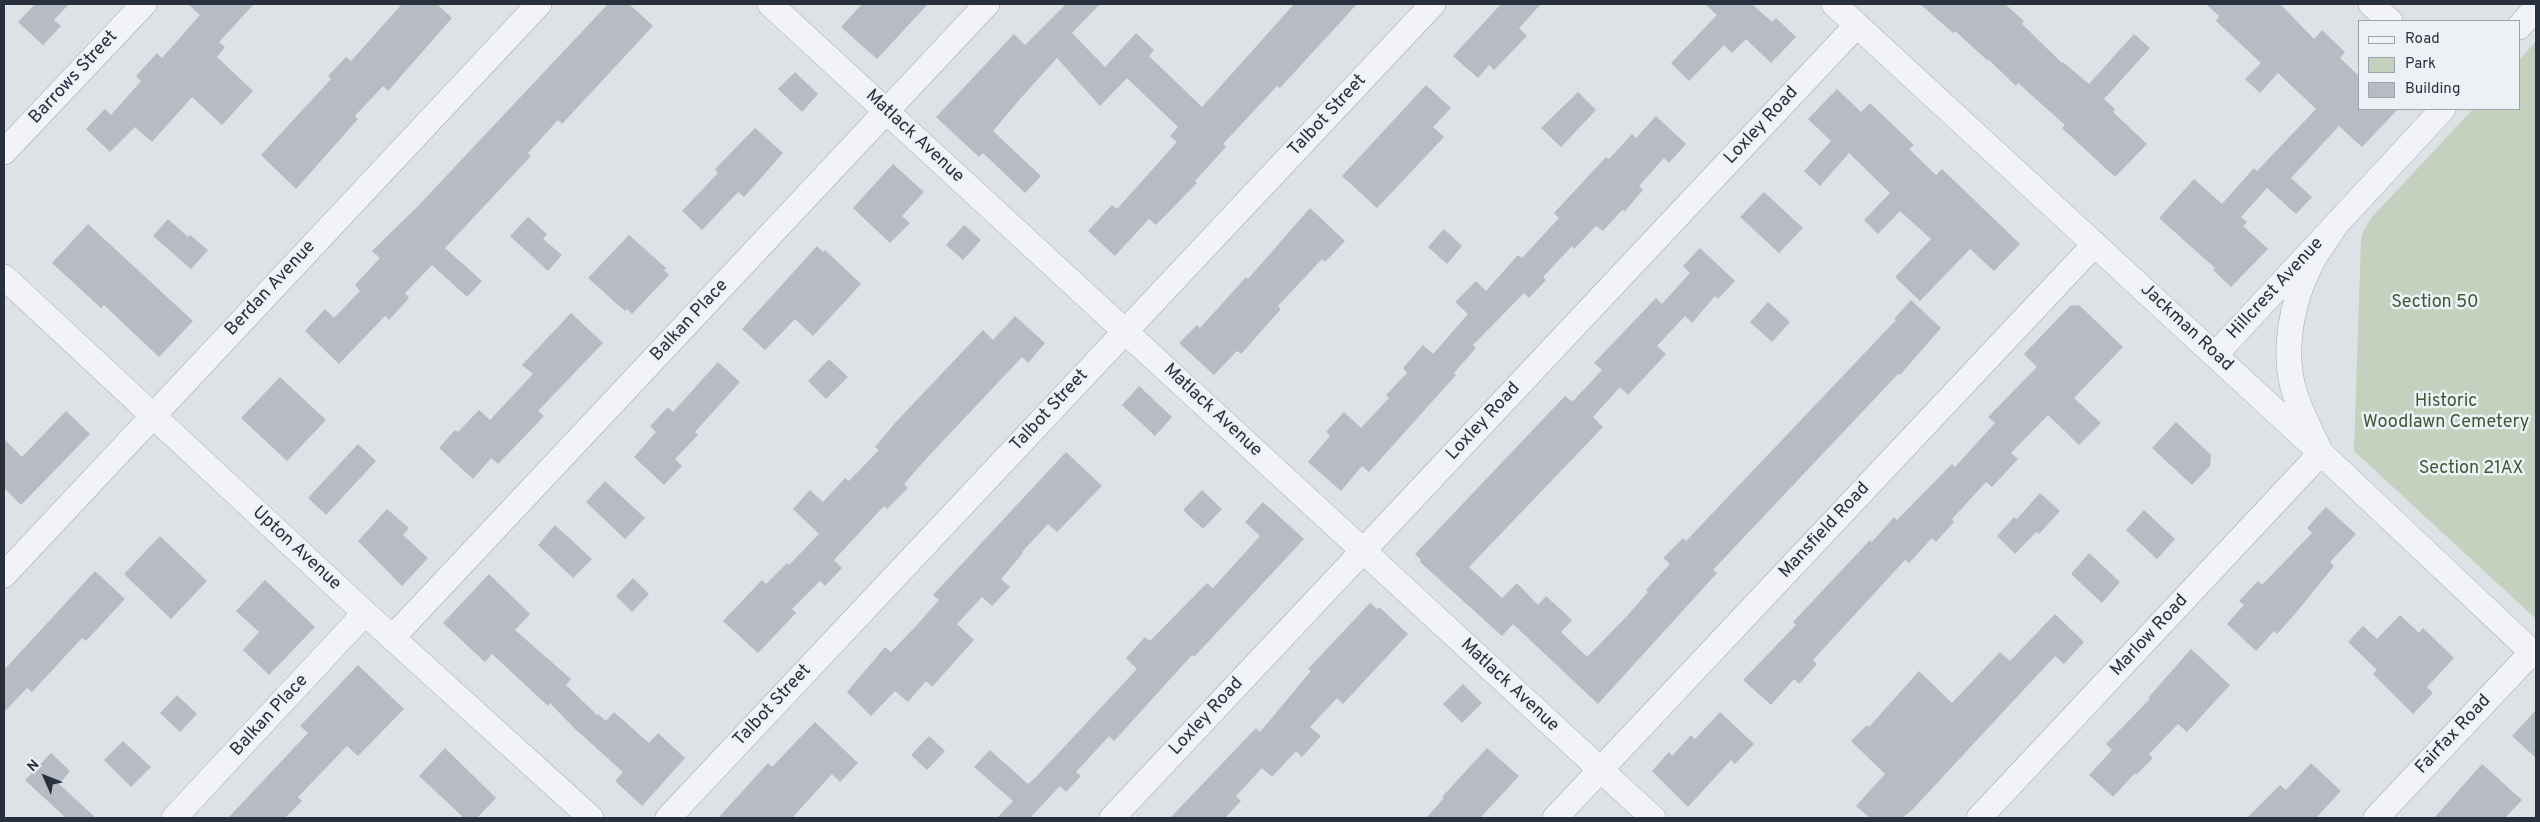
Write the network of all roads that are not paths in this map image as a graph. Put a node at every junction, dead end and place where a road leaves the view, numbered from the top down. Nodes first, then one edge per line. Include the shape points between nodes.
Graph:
1 (144, 4) edge
2 (539, 4) edge
3 (770, 4) edge
4 (987, 4) edge
5 (1433, 4) edge
6 (1834, 4) edge
7 (2370, 4) edge
8 (2536, 8) edge
9 (2389, 20) edge
10 (1857, 25) junction
11 (2520, 25) edge
12 (2442, 110) edge
13 (886, 111) junction
14 (4, 152) edge
15 (2337, 223) junction
16 (2095, 244) junction
17 (4, 277) edge
18 (1125, 332) junction
19 (2215, 355) junction
20 (153, 415) junction
21 (2321, 453) junction
22 (1363, 551) junction
23 (4, 575) edge
24 (365, 613) junction
25 (392, 637) junction
26 (2534, 654) edge
27 (1601, 770) junction
28 (585, 816) edge
29 (174, 818) edge
30 (668, 818) edge
31 (1112, 818) edge
32 (1555, 818) edge
33 (1653, 818) edge
34 (1979, 818) edge
35 (2376, 818) edge

1 - 14 street, Barrows Street
2 - 20 street, Berdan Avenue
3 - 13 street, Matlack Avenue
4 - 13 street, Balkan Place
5 - 18 street, Talbot Street
6 - 10 street, Jackman Road
7 - 9 street
8 - 11 street
10 - 16 street, Jackman Road
10 - 22 street, Loxley Road
12 - 15 street, Hillcrest Avenue
13 - 18 street, Matlack Avenue
13 - 25 street, Balkan Place
15 - 19 street, Hillcrest Avenue
15 - 21 street, Hillcrest Avenue via 2309,268 2291,330 2288,358 2303,416
16 - 19 street, Jackman Road
16 - 27 street, Mansfield Road
17 - 20 street, Upton Avenue
18 - 22 street, Matlack Avenue
18 - 30 street, Talbot Street
19 - 21 street, Jackman Road
20 - 23 street, Berdan Avenue
20 - 24 street, Upton Avenue
21 - 26 street, Jackman Road
21 - 34 street, Marlow Road
22 - 27 street, Matlack Avenue
22 - 31 street, Loxley Road
24 - 25 street, Upton Avenue
24 - 29 street, Balkan Place
25 - 28 street, Upton Avenue
26 - 35 street, Fairfax Road
27 - 32 street, Mansfield Road
27 - 33 street, Matlack Avenue

